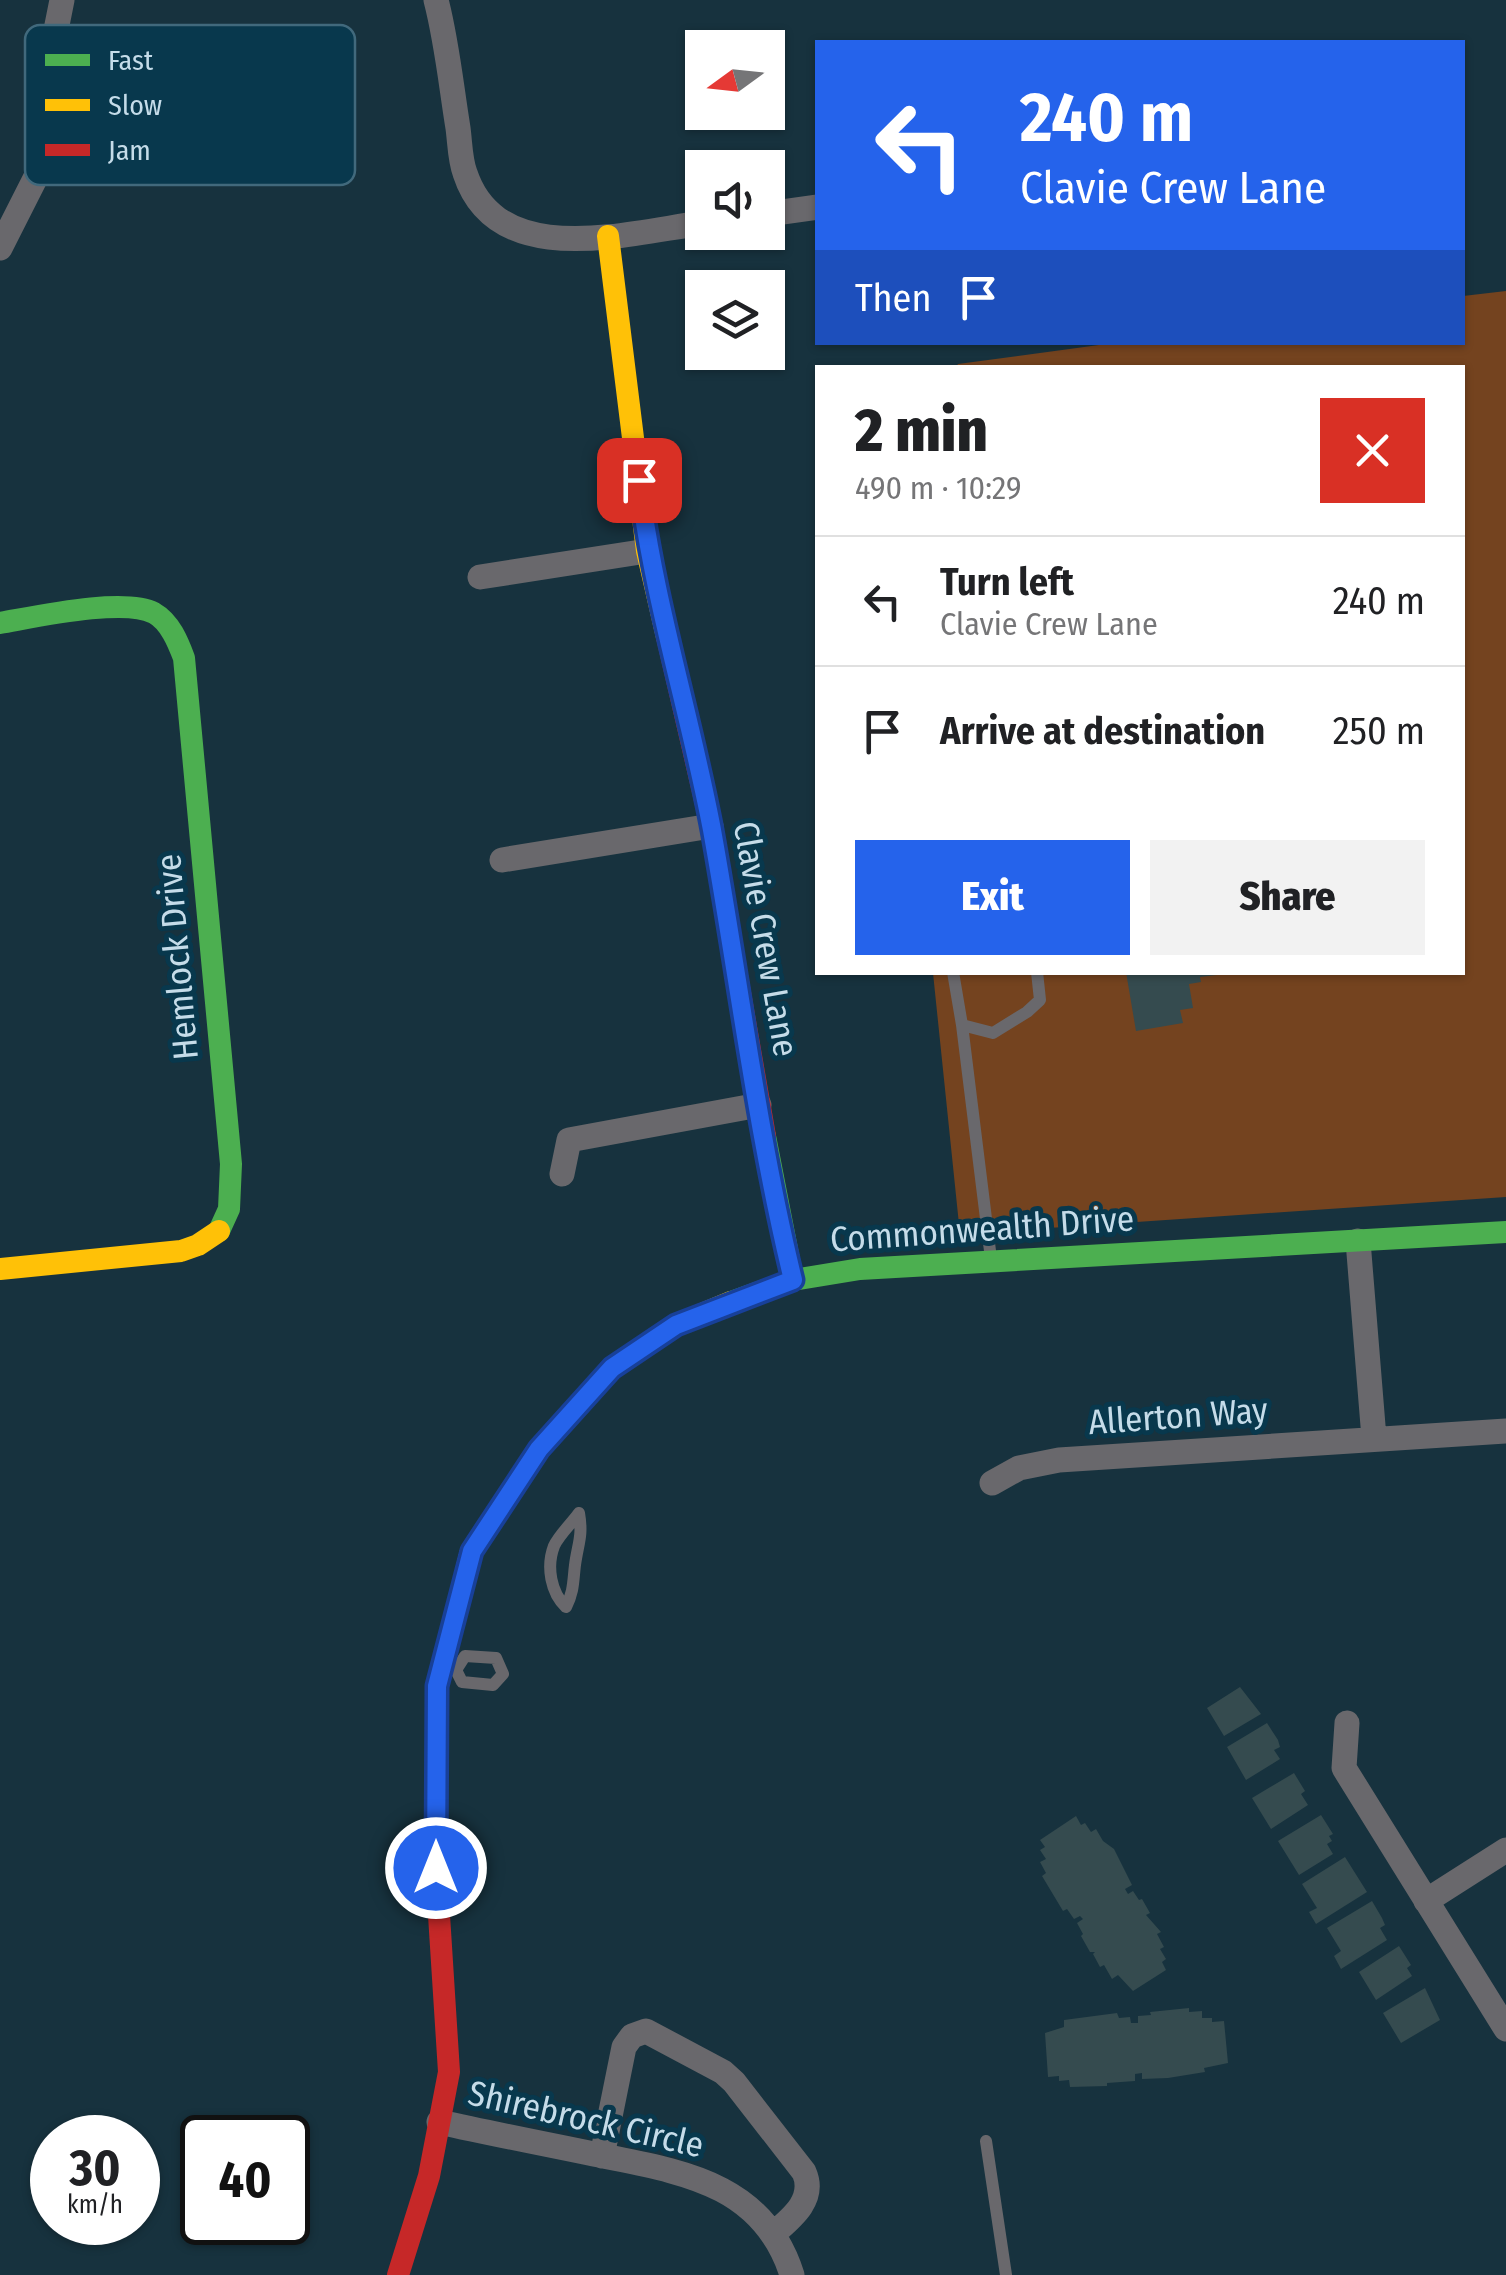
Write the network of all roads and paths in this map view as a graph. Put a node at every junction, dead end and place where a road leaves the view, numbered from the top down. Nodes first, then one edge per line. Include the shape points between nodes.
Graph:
1 (62, 0) edge
2 (436, 0) edge
3 (57, 25) edge
4 (32, 185) edge
5 (815, 207) edge
6 (785, 212) edge
7 (685, 225) edge
8 (608, 236) junction
9 (0, 248) edge
10 (647, 551) junction
11 (480, 577) dead end
12 (0, 623) edge
13 (711, 826) junction
14 (502, 860) dead end
15 (954, 975) edge
16 (1036, 975) edge
17 (962, 1025) junction
18 (759, 1106) junction
19 (562, 1174) dead end
20 (1506, 1232) edge
21 (1358, 1242) junction
22 (991, 1261) junction
23 (0, 1269) edge
24 (793, 1280) junction
25 (1506, 1431) edge
26 (1374, 1438) junction
27 (992, 1483) dead end
28 (566, 1607) joint
29 (1348, 1723) dead end
30 (1506, 1850) edge
31 (1426, 1901) junction
32 (1506, 2029) edge
33 (439, 2122) junction
34 (986, 2141) dead end
35 (602, 2156) junction
36 (773, 2234) junction
37 (398, 2275) edge
38 (792, 2275) edge
39 (1006, 2275) edge

1 - 3 street
2 - 8 street via 464,172 476,196 515,230 542,238
4 - 9 street
5 - 6 street
7 - 8 street
8 - 10 street, Clavie Crew Lane
10 - 11 street
10 - 13 street, Clavie Crew Lane
12 - 23 street, Hemlock Drive via 134,608 152,612 172,632 184,658 232,1210 205,1245
13 - 14 street
13 - 18 street, Clavie Crew Lane
15 - 17 lane
16 - 17 lane via 1040,1000 1027,1012 993,1033
17 - 22 lane
18 - 19 street via 569,1140
18 - 24 street, Clavie Crew Lane
20 - 21 street, Commonwealth Drive
21 - 22 street, Commonwealth Drive
21 - 26 street
22 - 24 street, Commonwealth Drive
24 - 33 street, Commonwealth Drive via 676,1325 612,1368 539,1449 472,1551 449,1669 437,1686 436,1868 450,2072
25 - 26 street, Allerton Way
26 - 27 street, Allerton Way via 1059,1460 1019,1468
28 - 28 lane via 583,1536 579,1513 554,1546 551,1578
29 - 31 street via 1344,1768
30 - 31 street
31 - 32 street
33 - 35 street, Shirebrock Circle
33 - 37 street, Commonwealth Drive
34 - 39 lane
35 - 36 street, Shirebrock Circle via 712,2183 744,2203
35 - 36 street via 624,2046 646,2031 723,2072 804,2172 804,2201
36 - 38 street, Shirebrock Circle

